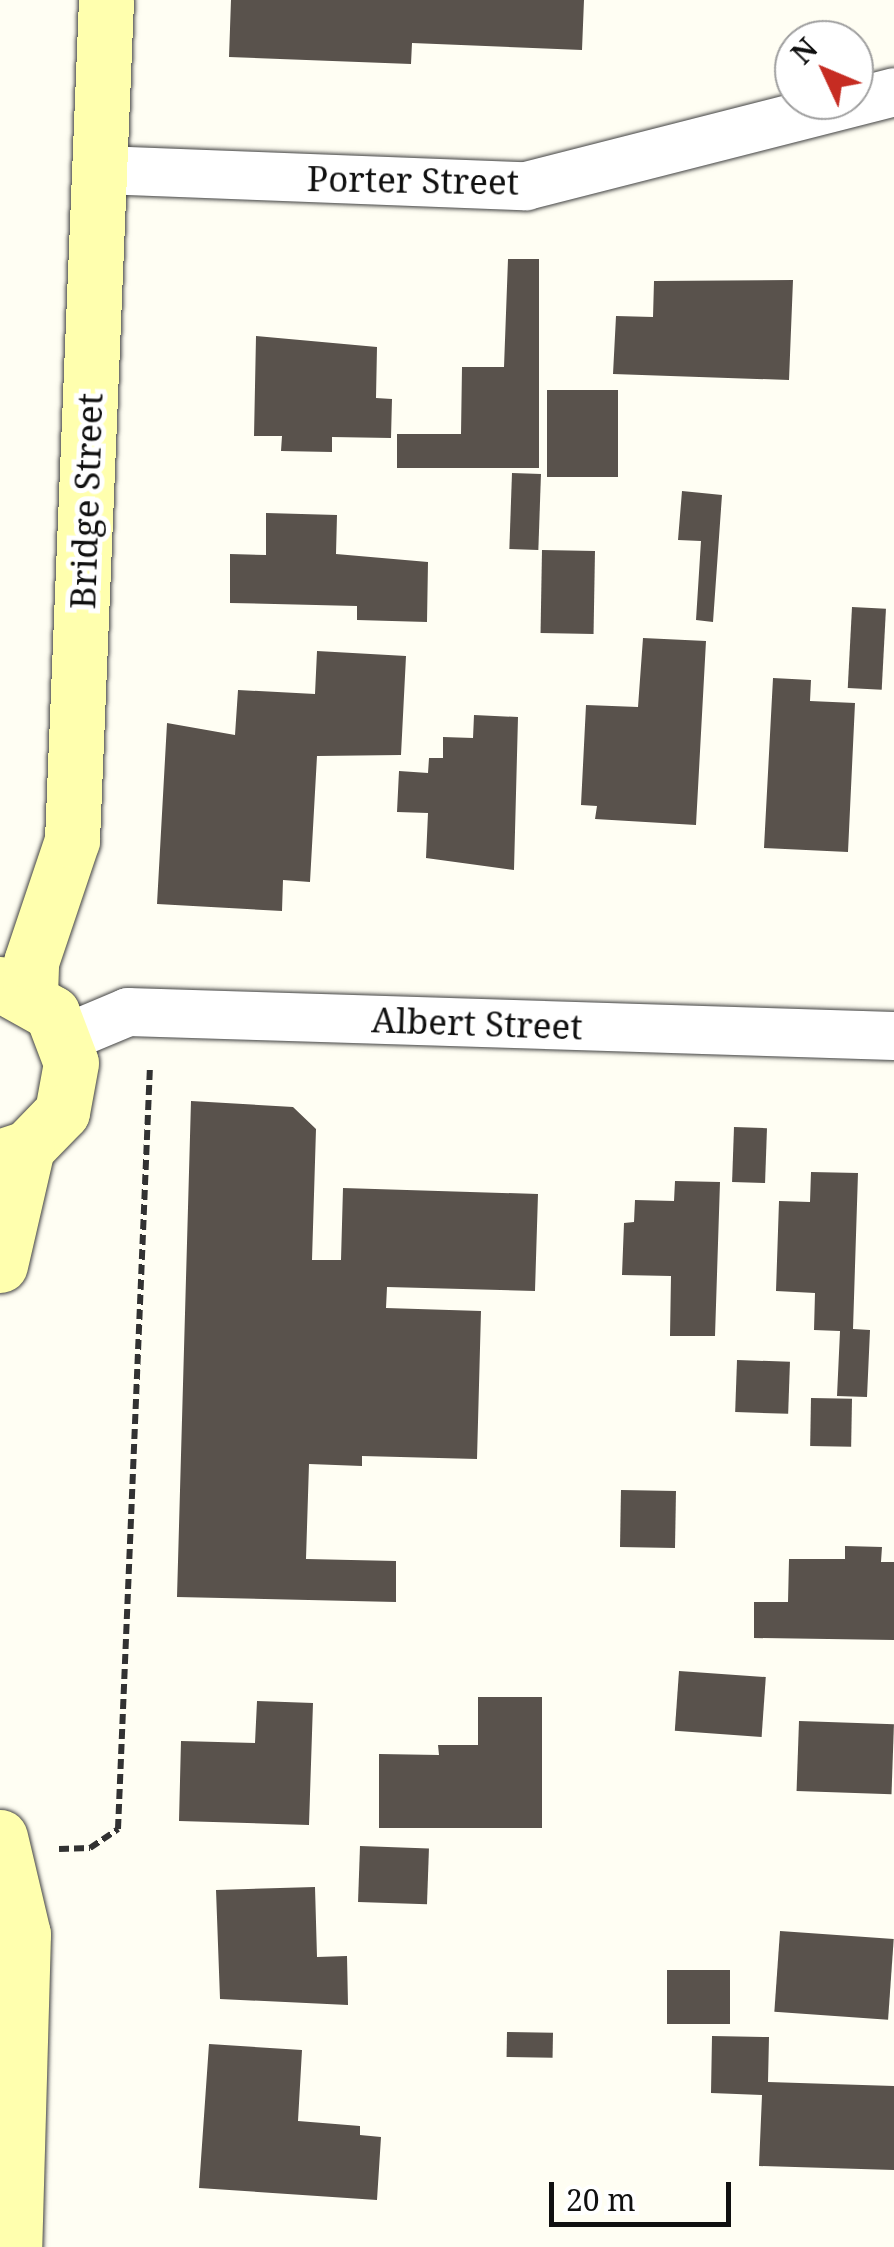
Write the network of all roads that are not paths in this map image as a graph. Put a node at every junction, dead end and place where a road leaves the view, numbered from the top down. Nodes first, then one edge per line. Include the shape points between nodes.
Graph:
1 (106, 0) edge
2 (894, 92) edge
3 (100, 170) junction
4 (15, 989) edge
5 (894, 1036) edge
6 (66, 1038) junction
7 (14, 1152) edge
8 (0, 1265) edge
9 (0, 1837) edge
10 (14, 2247) edge

1 - 3 street, Bridge Street
2 - 3 street, Porter Street via 526,186
3 - 4 street, Bridge Street via 72,840 31,962
4 - 6 street
5 - 6 street, Albert Street via 128,1012
6 - 7 street via 70,1088 62,1112
7 - 8 street
9 - 10 street via 22,1934

